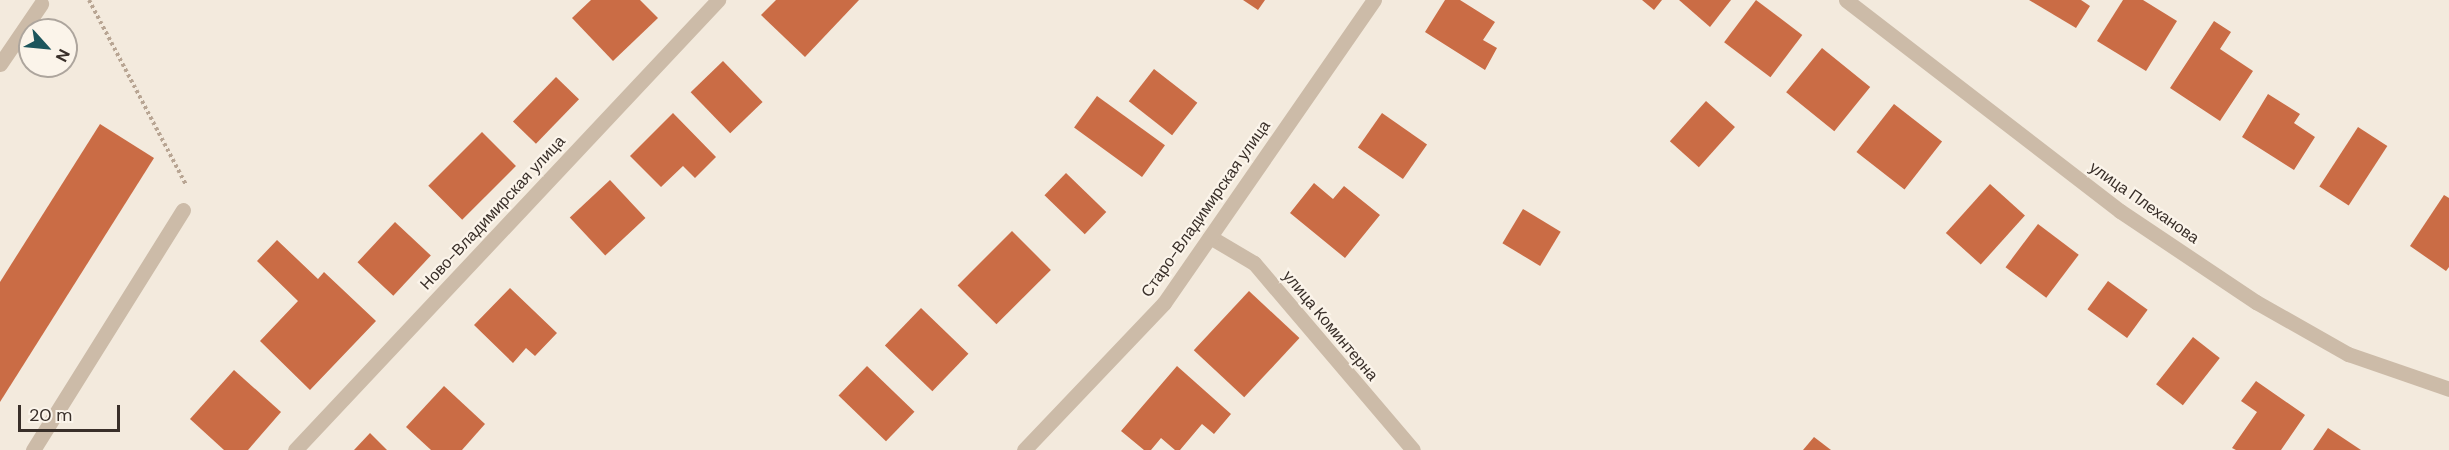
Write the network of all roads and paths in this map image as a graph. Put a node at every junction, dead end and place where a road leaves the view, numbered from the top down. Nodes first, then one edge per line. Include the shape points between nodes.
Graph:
1 (88, 0) edge
2 (718, 0) edge
3 (1374, 0) edge
4 (1846, 0) edge
5 (41, 4) dead end
6 (0, 64) edge
7 (190, 192) dead end
8 (183, 210) dead end
9 (1210, 237) junction
10 (2449, 389) edge
11 (33, 450) edge
12 (295, 450) edge
13 (1024, 450) edge
14 (1413, 450) edge

1 - 7 path
2 - 12 street, Ново-Владимирская улица
3 - 9 street, Старо-Владимирская улица
4 - 10 street, улица Плеханова via 2120,212 2256,302 2348,354
5 - 6 street
8 - 11 street
9 - 13 street, Старо-Владимирская улица via 1164,303
9 - 14 street, улица Коминтерна via 1254,263

